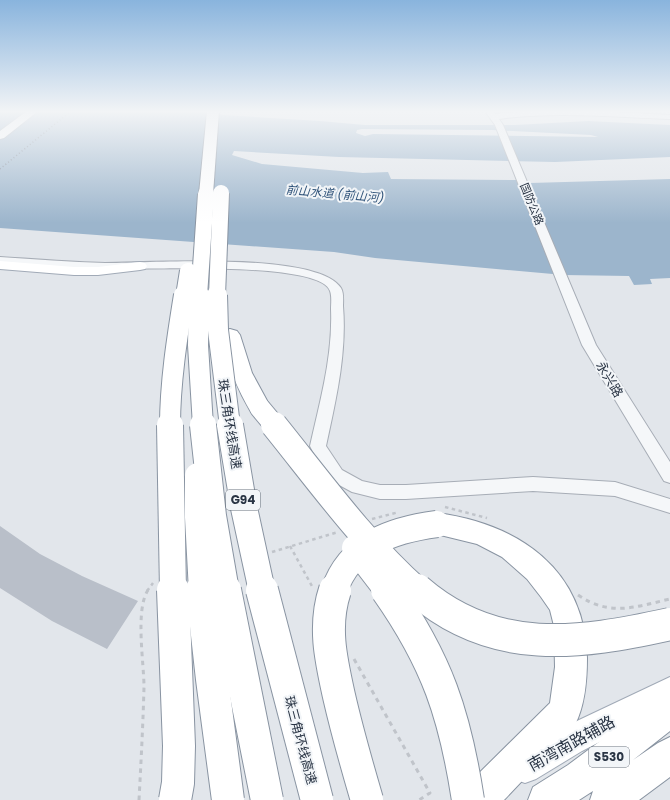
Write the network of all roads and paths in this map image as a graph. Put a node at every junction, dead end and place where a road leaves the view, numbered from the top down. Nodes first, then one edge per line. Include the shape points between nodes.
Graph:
1 (214, 148) edge
2 (507, 148) edge
3 (216, 189) junction
4 (0, 260) edge
5 (0, 265) edge
6 (140, 266) junction
7 (561, 276) joint
8 (230, 335) junction
9 (200, 377) junction
10 (670, 476) edge
11 (670, 506) edge
12 (289, 546) dead end
13 (317, 594) dead end
14 (670, 624) edge
15 (352, 656) dead end
16 (669, 695) edge
17 (670, 755) edge
18 (476, 798) edge
19 (175, 800) edge
20 (228, 800) edge
21 (267, 800) edge
22 (318, 800) edge
23 (367, 800) edge
24 (419, 800) edge
25 (546, 800) edge
26 (608, 800) edge

1 - 3 highway, 珠三角环线高速 / G94
2 - 7 street, 国防公路
3 - 8 highway, bridge
3 - 9 highway, 珠三角环线高速 / G94, bridge via 198,310
3 - 19 highway, bridge via 192,253 178,334 170,412 171,544 179,746
3 - 22 highway, 珠三角环线高速 / G94, bridge via 218,328 226,405 271,630
4 - 6 street
5 - 6 main road via 92,271
6 - 11 street via 272,267 314,276 330,283 336,290 338,321 334,373 318,446 336,475 358,487 380,492 406,492 533,484 615,489
7 - 10 street, 永兴路 via 589,345
8 - 14 highway, bridge via 242,373 260,408 381,557 413,589 432,603 451,615 485,630 541,641 599,637
8 - 18 highway, bridge via 238,379 265,429 385,587 426,652 444,692
9 - 20 highway, bridge via 197,516 213,689
9 - 21 highway, 珠三角环线高速 / G94, bridge via 223,578
12 - 13 path
15 - 24 path via 430,793
16 - 18 main road, 南湾南路辅路 via 571,740
16 - 25 highway, S530 via 581,778
17 - 26 highway, S530
18 - 23 highway, bridge via 563,713 571,673 569,625 562,603 552,588 539,572 510,547 483,533 437,524 389,533 362,548 340,575 332,598 328,624 331,663

